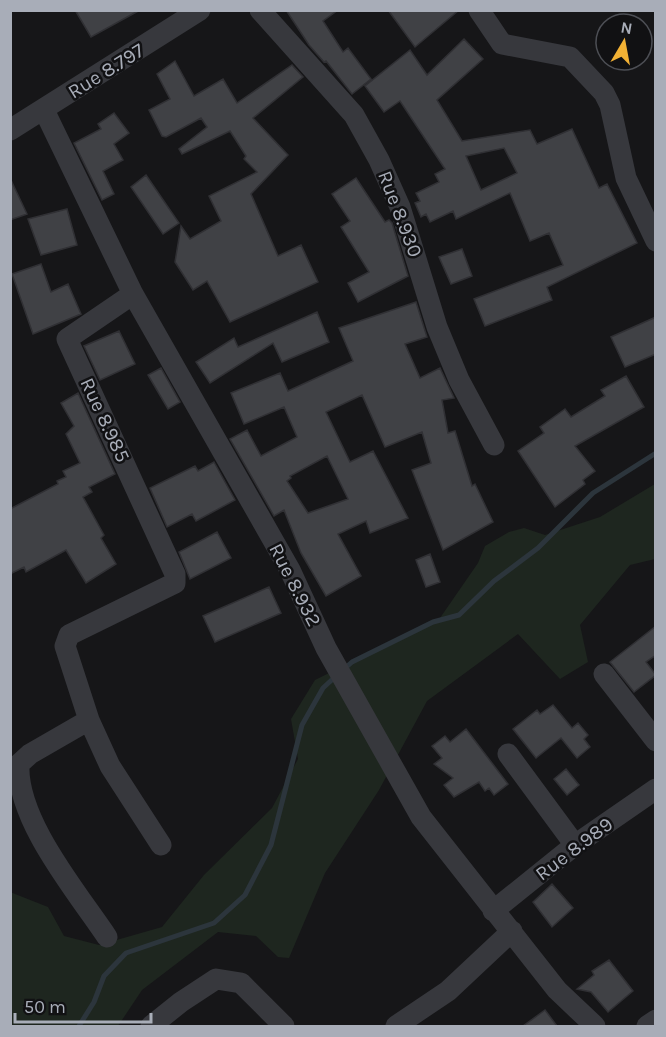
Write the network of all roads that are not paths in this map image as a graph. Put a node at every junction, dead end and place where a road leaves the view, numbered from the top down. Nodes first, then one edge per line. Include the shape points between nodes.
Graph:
1 (200, 10) edge
2 (260, 10) edge
3 (479, 10) edge
4 (44, 110) junction
5 (10, 130) edge
6 (656, 241) edge
7 (133, 294) junction
8 (494, 445) dead end
9 (604, 674) dead end
10 (89, 720) junction
11 (656, 741) edge
12 (507, 754) dead end
13 (656, 789) edge
14 (161, 845) dead end
15 (575, 845) junction
16 (493, 911) junction
17 (512, 931) junction
18 (107, 937) dead end
19 (656, 1020) edge
20 (151, 1026) edge
21 (284, 1026) edge
22 (396, 1026) edge
23 (595, 1026) edge
24 (647, 1026) edge

1 - 4 street, Rue 8.797
2 - 8 street, Rue 8.930 via 354,115 379,160 400,207 437,327 459,380
3 - 6 street via 502,44 570,57 604,93 626,178
4 - 5 street, Rue 8.797
4 - 7 street, Rue 8.932
7 - 10 street, Rue 8.985 via 67,339 175,574 175,583 69,635 65,646
7 - 16 street, Rue 8.932 via 290,570 326,648 421,817
9 - 11 street
10 - 14 street via 110,766
10 - 18 street via 30,754 19,764 18,776 36,829
12 - 15 street
13 - 15 street, Rue 8.989
15 - 16 street, Rue 8.989
16 - 17 street, Rue 8.932
17 - 22 street via 448,991
17 - 23 street, Rue 8.932 via 557,990
19 - 24 street
20 - 21 street via 216,979 241,983

